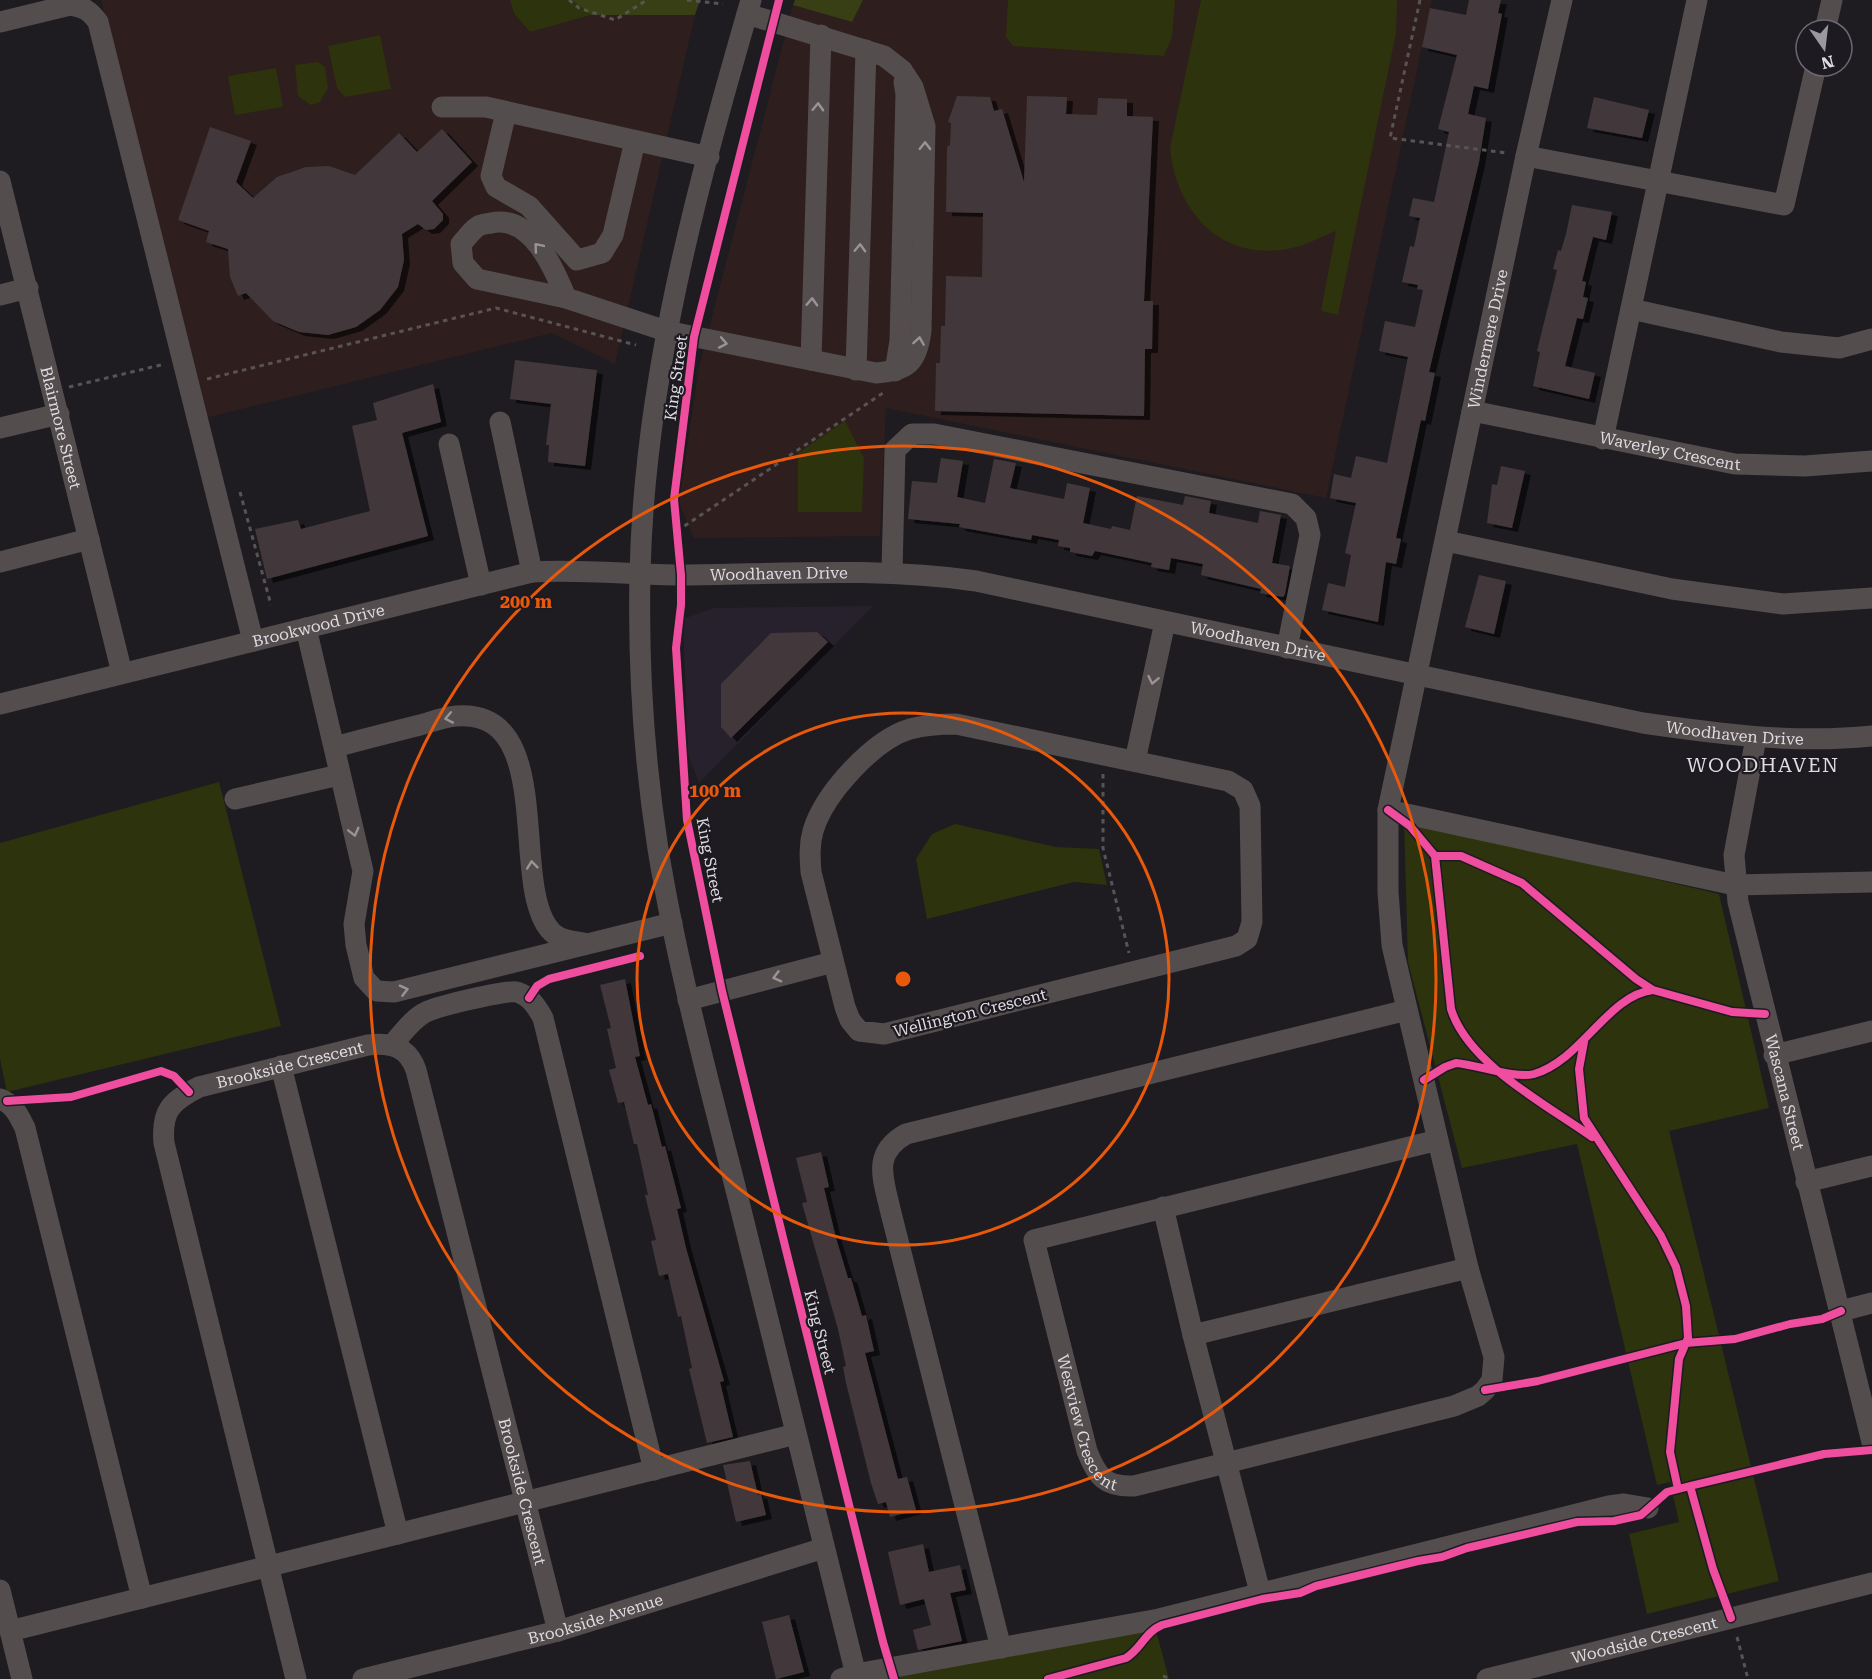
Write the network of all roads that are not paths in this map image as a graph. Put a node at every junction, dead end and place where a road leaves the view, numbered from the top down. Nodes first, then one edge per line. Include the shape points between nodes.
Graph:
1 (1562, 0) edge
2 (1697, 0) edge
3 (1832, 0) edge
4 (749, 7) edge
5 (1828, 18) edge
6 (0, 22) edge
7 (820, 35) junction
8 (866, 50) junction
9 (1813, 78) edge
10 (442, 107) dead end
11 (506, 112) junction
12 (635, 141) junction
13 (1526, 156) junction
14 (709, 157) junction
15 (0, 181) edge
16 (1659, 181) junction
17 (28, 288) junction
18 (0, 295) edge
19 (566, 298) junction
20 (1631, 309) junction
21 (666, 332) junction
22 (1872, 339) edge
23 (811, 360) junction
24 (856, 370) junction
25 (1472, 411) junction
26 (59, 414) junction
27 (500, 423) dead end
28 (0, 428) edge
29 (1603, 439) junction
30 (449, 444) dead end
31 (1872, 461) edge
32 (89, 539) junction
33 (1446, 541) junction
34 (0, 562) edge
35 (532, 572) junction
36 (640, 572) junction
37 (892, 572) junction
38 (481, 585) junction
39 (1872, 598) edge
40 (1165, 622) junction
41 (306, 628) junction
42 (252, 641) junction
43 (1287, 648) junction
44 (122, 673) junction
45 (1416, 676) junction
46 (0, 704) edge
47 (1872, 736) edge
48 (1756, 738) junction
49 (336, 747) junction
50 (1135, 761) junction
51 (339, 775) junction
52 (235, 798) dead end
53 (1388, 810) junction
54 (1872, 882) edge
55 (1736, 885) junction
56 (544, 922) junction
57 (672, 923) junction
58 (584, 944) junction
59 (523, 960) junction
60 (833, 962) junction
61 (688, 1000) junction
62 (1407, 1010) junction
63 (1872, 1031) edge
64 (392, 1045) junction
65 (1774, 1055) junction
66 (281, 1066) junction
67 (0, 1099) edge
68 (1438, 1140) junction
69 (1872, 1166) edge
70 (1806, 1182) junction
71 (1163, 1208) junction
72 (1468, 1268) junction
73 (1872, 1303) edge
74 (1842, 1311) junction
75 (1192, 1335) junction
76 (796, 1434) junction
77 (1871, 1442) edge
78 (1226, 1463) junction
79 (654, 1470) junction
80 (526, 1502) junction
81 (1648, 1508) dead end
82 (398, 1534) junction
83 (824, 1548) junction
84 (269, 1566) junction
85 (1872, 1582) edge
86 (0, 1590) edge
87 (1260, 1592) junction
88 (142, 1598) junction
89 (10, 1631) junction
90 (558, 1631) junction
91 (1001, 1648) junction
92 (1531, 1673) edge
93 (851, 1677) edge
94 (22, 1679) edge
95 (296, 1679) edge
96 (363, 1679) edge
97 (1487, 1679) edge

1 - 13 street, Windermere Drive
2 - 16 street
3 - 5 street
4 - 7 street
4 - 14 street, King Street
6 - 42 street via 70,5 81,6 98,22
7 - 8 street
23 -> 7 street
24 -> 8 street
24 -> 8 street via 876,374 895,371 900,341 906,94 902,70 884,56
9 - 16 street via 1784,205
10 - 11 street via 486,107
11 - 12 street
11 - 12 street via 491,176 496,187 528,206 577,260 602,253 613,235
12 - 14 street
13 - 16 street
13 - 25 street, Windermere Drive
14 - 21 street, King Street
15 - 17 street, Blairmore Street
16 - 20 street
17 - 18 street
17 - 26 street, Blairmore Street
19 -> 19 street via 543,251 521,227 501,221 478,226 461,244 463,263 477,279
19 - 21 street
20 - 22 street via 1781,342 1839,348
20 - 29 street
21 -> 23 street
21 - 36 street, King Street via 649,456
23 - 24 street
25 - 29 street, Waverley Crescent
25 - 33 street, Windermere Drive
26 - 28 street
26 - 32 street, Blairmore Street
27 - 35 street
29 - 31 street, Waverley Crescent via 1735,464 1804,466
30 - 38 street
32 - 34 street
32 - 44 street, Blairmore Street
33 - 39 street via 1683,591 1783,604
33 - 45 street, Windermere Drive
35 - 36 street, Brookwood Drive
35 - 38 street, Brookwood Drive
36 - 37 street, Woodhaven Drive
36 - 57 street, King Street via 641,678 649,783
37 - 40 street, Woodhaven Drive via 976,582
37 - 43 street via 895,450 912,434 934,434 1292,504 1306,518 1310,535
38 - 41 street, Brookwood Drive
40 - 43 street, Woodhaven Drive
40 -> 50 street
41 - 42 street, Brookwood Drive
41 - 49 street
42 - 44 street, Brookwood Drive
43 - 45 street, Woodhaven Drive
44 - 46 street, Brookwood Drive
45 - 48 street, Woodhaven Drive via 1643,723
45 - 53 street, Westview Crescent
47 - 48 street, Woodhaven Drive
48 - 55 street, Wascana Street via 1738,821
49 - 51 street
56 -> 49 street via 535,888 526,802 517,762 508,739 493,724 456,716
50 - 60 street, Wellington Crescent via 956,724 909,729 884,741 833,794 813,830 809,849 811,872
50 - 60 street, Wellington Crescent via 1228,781 1243,790 1250,806 1252,922 1248,939 1236,946 875,1035 859,1030 850,1020
51 - 52 street
51 -> 59 street via 363,871 354,924 368,984 376,991 394,992
53 - 55 street
53 - 62 street, Westview Crescent via 1389,922
54 - 55 street
55 - 65 street, Wascana Street
56 - 58 street via 557,936
56 - 59 street via 540,944
57 - 58 street
57 - 61 street, King Street
58 - 59 street
60 -> 61 street
61 - 76 street, King Street
62 - 68 street, Westview Crescent
62 - 91 street via 906,1134 892,1142 884,1154 882,1172 890,1209
63 - 65 street
64 - 66 street, Brookside Crescent via 368,1045
64 - 79 street via 425,1012 501,992 517,992 538,1008
64 - 80 street, Brookside Crescent via 408,1054 416,1070
65 - 70 street, Wascana Street
66 - 82 street
66 - 84 street, Brookside Crescent via 199,1086 168,1110 163,1128
67 - 88 street via 19,1114 25,1128
68 - 71 street, Westview Crescent
68 - 72 street, Westview Crescent
69 - 70 street
70 - 74 street, Wascana Street
71 - 75 street
71 - 78 street, Westview Crescent via 1034,1240 1087,1451 1101,1479 1119,1487 1134,1486
72 - 75 street
72 - 78 street, Westview Crescent via 1495,1369 1492,1380 1478,1396 1454,1406
73 - 74 street
74 - 77 street, Wascana Street
75 - 78 street
76 - 79 street
76 - 83 street, King Street
78 - 87 street
79 - 80 street
80 - 82 street
80 - 90 street, Brookside Crescent
81 - 87 street via 1609,1506
82 - 84 street
83 - 90 street, Brookside Avenue
83 - 93 street, King Street
84 - 88 street
84 - 95 street, Brookside Crescent
85 - 92 street, Woodside Crescent
86 - 89 street
87 - 91 street via 1159,1618
88 - 89 street
89 - 94 street
90 - 96 street, Brookside Avenue
91 - 93 street
92 - 97 street, Woodside Crescent

